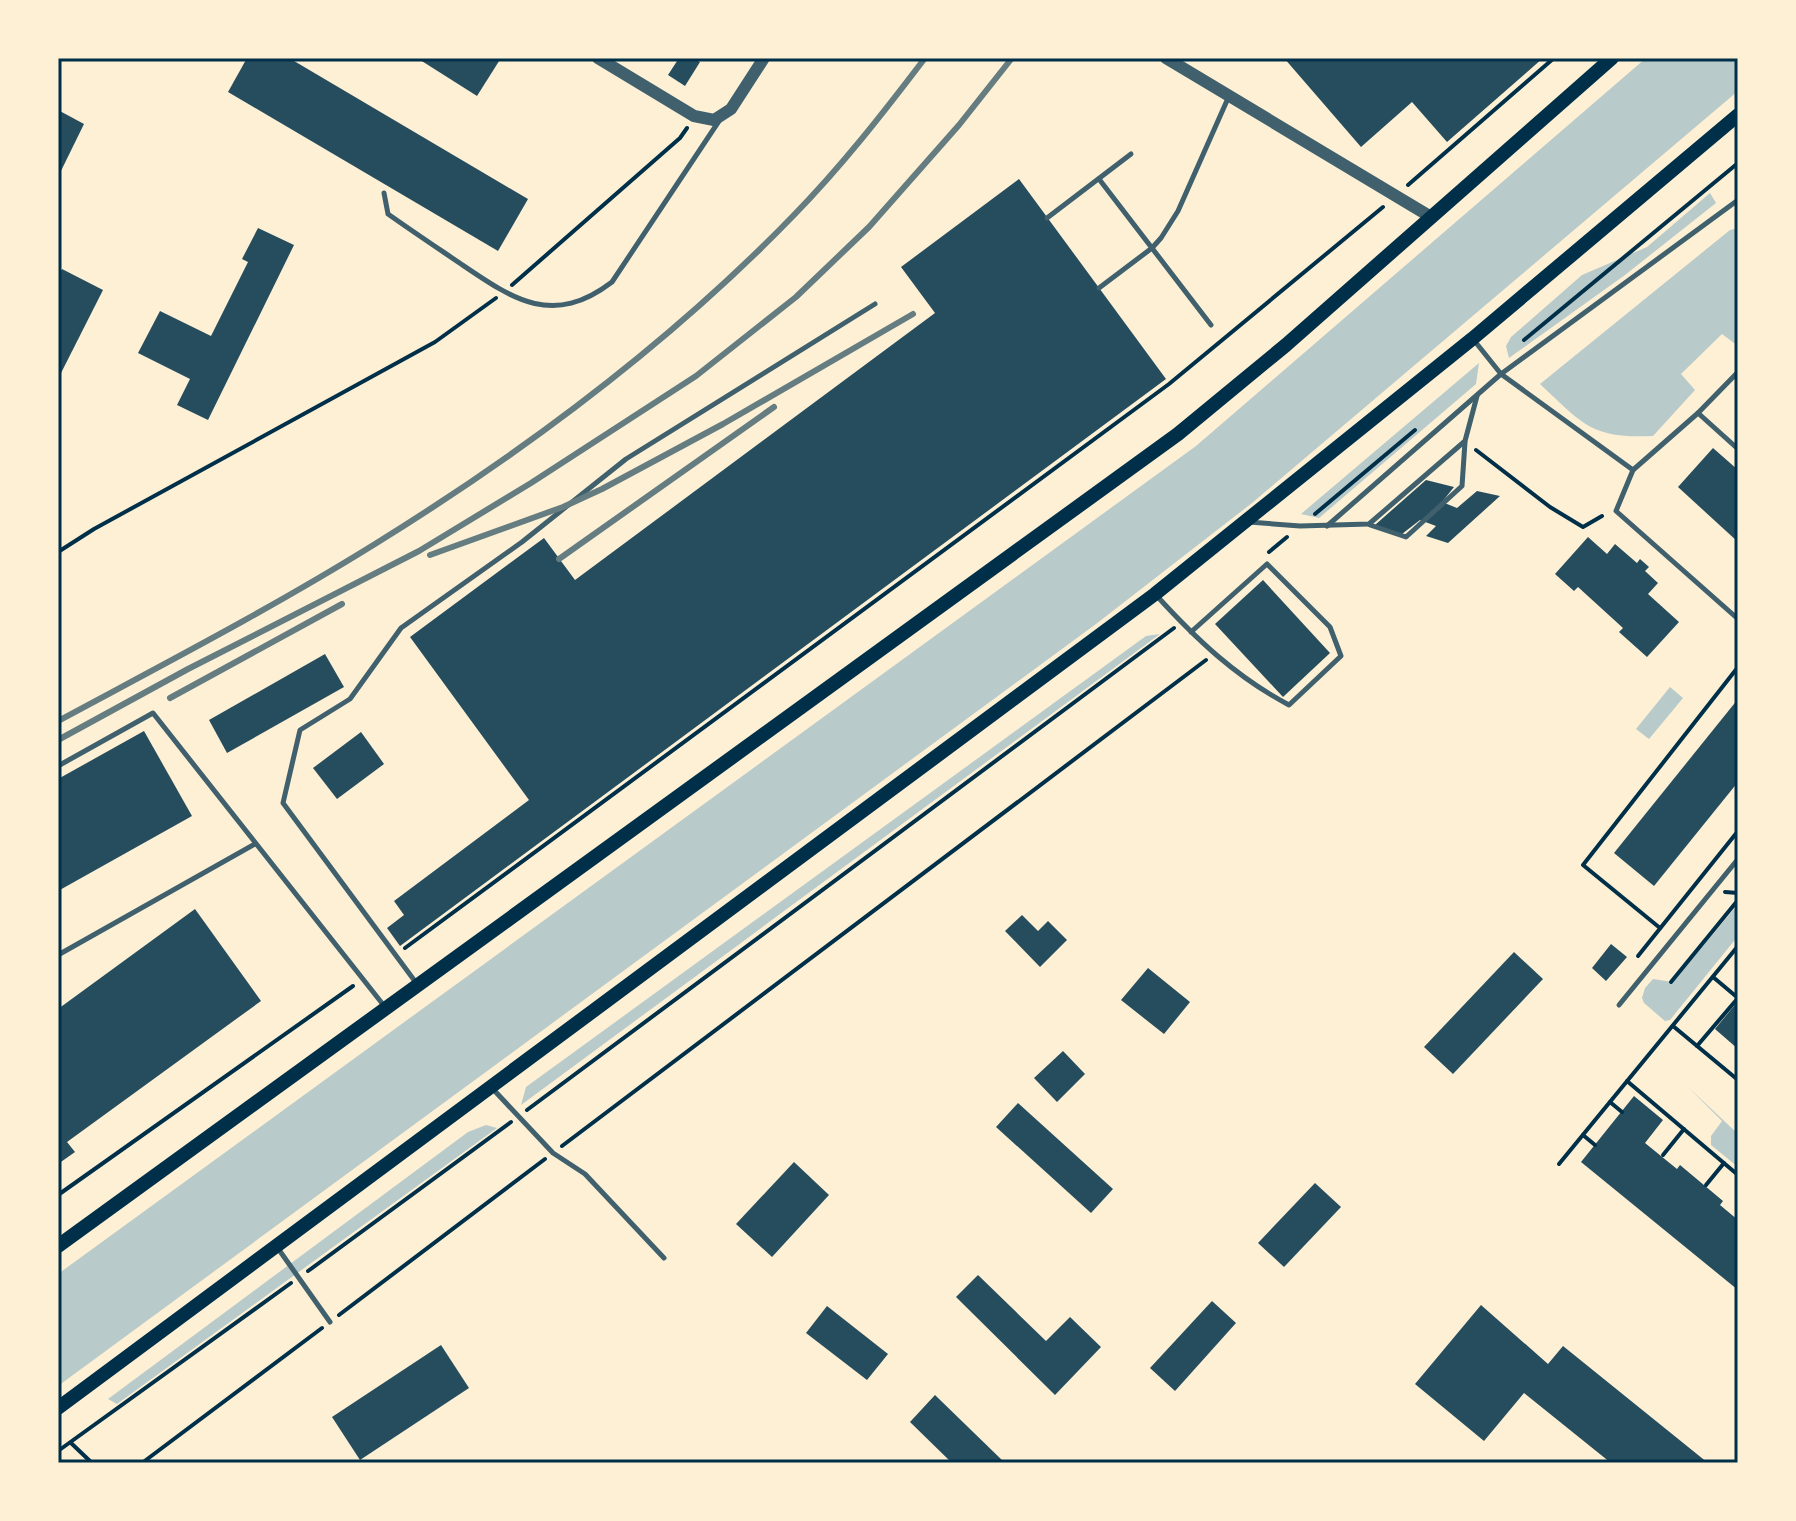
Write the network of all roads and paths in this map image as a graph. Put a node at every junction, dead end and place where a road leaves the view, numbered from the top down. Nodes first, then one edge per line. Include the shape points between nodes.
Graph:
1 (598, 58) edge
2 (764, 58) edge
3 (1166, 58) edge
4 (1554, 58) edge
5 (1612, 58) edge
6 (1230, 95) junction
7 (1738, 115) edge
8 (694, 116) junction
9 (718, 118) junction
10 (1131, 154) dead end
11 (1738, 163) edge
12 (1099, 179) junction
13 (384, 193) dead end
14 (1396, 195) junction
15 (1738, 200) edge
16 (1431, 217) junction
17 (1047, 218) dead end
18 (1152, 248) junction
19 (1099, 288) dead end
20 (503, 293) junction
21 (875, 304) dead end
22 (1211, 325) dead end
23 (1472, 339) junction
24 (1517, 345) dead end
25 (1738, 372) edge
26 (1501, 374) junction
27 (1477, 395) junction
28 (1698, 413) junction
29 (1419, 427) dead end
30 (1465, 441) junction
31 (1738, 449) edge
32 (1633, 470) junction
33 (1602, 516) dead end
34 (1248, 521) junction
35 (1369, 524) junction
36 (1300, 526) junction
37 (1327, 526) junction
38 (58, 552) edge
39 (1265, 555) dead end
40 (1155, 594) junction
41 (1738, 619) edge
42 (1182, 622) junction
43 (1191, 632) junction
44 (1213, 655) junction
45 (1738, 667) edge
46 (1738, 677) edge
47 (1729, 679) junction
48 (58, 766) edge
49 (1738, 831) edge
50 (255, 844) junction
51 (1738, 859) edge
52 (1725, 892) dead end
53 (1738, 893) edge
54 (1738, 900) edge
55 (1660, 928) junction
56 (1738, 946) edge
57 (58, 955) edge
58 (395, 955) junction
59 (1638, 956) dead end
60 (1713, 977) junction
61 (364, 979) junction
62 (1671, 982) dead end
63 (418, 985) junction
64 (1738, 998) edge
65 (1619, 1005) dead end
66 (386, 1008) junction
67 (1673, 1026) junction
68 (1697, 1046) junction
69 (1738, 1080) edge
70 (1627, 1081) junction
71 (491, 1087) junction
72 (1610, 1102) junction
73 (1622, 1112) dead end
74 (519, 1117) junction
75 (1684, 1129) junction
76 (1583, 1135) junction
77 (1595, 1145) dead end
78 (553, 1153) junction
79 (1663, 1155) dead end
80 (1724, 1163) junction
81 (1559, 1164) dead end
82 (1738, 1175) edge
83 (1706, 1185) dead end
84 (58, 1195) edge
85 (58, 1246) edge
86 (276, 1246) junction
87 (664, 1258) dead end
88 (299, 1277) junction
89 (330, 1322) junction
90 (58, 1408) edge
91 (70, 1443) junction
92 (58, 1451) edge
93 (92, 1463) edge
94 (142, 1463) edge

1 - 8 street
2 - 9 street via 731,109
3 - 6 street
4 - 14 path
5 - 16 main road
6 - 14 street
6 - 18 lane via 1178,211
7 - 23 main road
8 - 9 street
8 - 20 path via 680,138
9 - 20 lane via 612,282 591,298 563,305 534,304
10 - 12 lane
11 - 24 path
12 - 17 lane
12 - 18 lane
13 - 20 lane via 388,214
14 - 16 street
14 - 58 path via 1169,384
15 - 26 lane
16 - 63 main road via 1178,434
18 - 19 lane
18 - 22 lane
20 - 38 path via 435,342
21 - 58 lane via 626,459 401,628 350,699 300,730 283,803
23 - 26 lane
23 - 34 main road
25 - 28 lane
26 - 27 lane
26 - 32 lane
27 - 30 lane
27 - 37 lane
28 - 31 lane
28 - 32 lane
29 - 36 path
30 - 33 path via 1583,527
30 - 35 lane
30 - 35 lane via 1462,486 1406,537
32 - 41 lane via 1616,511
34 - 36 lane
34 - 40 main road
35 - 37 lane
36 - 37 lane
36 - 39 path
40 - 42 lane
40 - 71 main road
42 - 43 lane
42 - 74 path
43 - 44 lane
43 - 44 lane via 1267,564 1330,627 1341,656 1289,705
44 - 78 path
45 - 47 path
46 - 47 path
47 - 55 path via 1583,865
48 - 50 lane via 153,713
49 - 55 path
50 - 57 lane
50 - 61 lane
51 - 65 lane
52 - 53 path
54 - 62 path
55 - 59 path
56 - 60 path
58 - 63 lane
60 - 64 path
60 - 67 path
61 - 66 lane
61 - 84 path
63 - 66 main road
64 - 68 path
66 - 85 main road
67 - 68 path
67 - 70 path
68 - 69 path
70 - 72 path
70 - 75 path
71 - 74 lane
71 - 86 main road
72 - 73 path
72 - 76 path
74 - 78 lane
74 - 88 path
75 - 79 path
75 - 80 path
76 - 77 path
76 - 81 path
78 - 87 lane via 585,1174
78 - 89 path
80 - 82 path
80 - 83 path
86 - 88 lane
86 - 90 main road
88 - 89 lane
88 - 91 path
89 - 94 path
91 - 92 path
91 - 93 path

